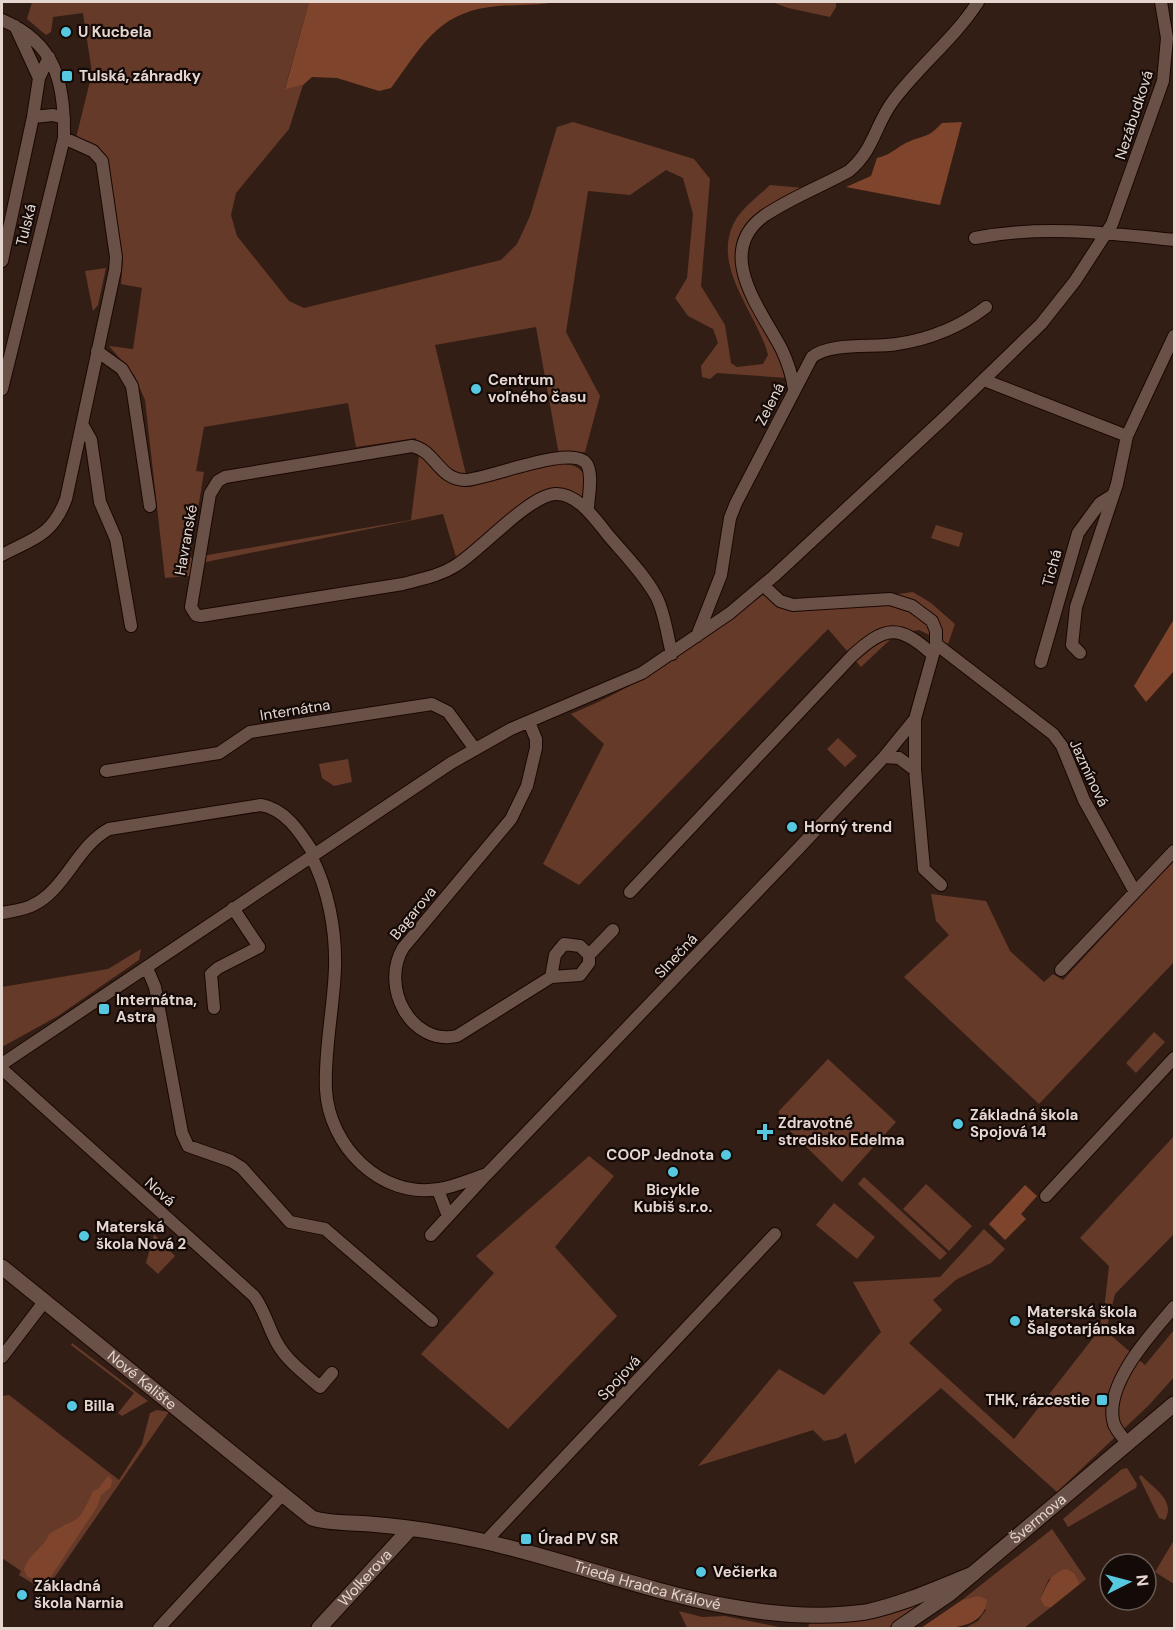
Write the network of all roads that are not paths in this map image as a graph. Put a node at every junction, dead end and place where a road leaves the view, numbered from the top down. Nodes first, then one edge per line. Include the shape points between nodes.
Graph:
1 (978, 2) edge
2 (1161, 2) edge
3 (2, 20) edge
4 (15, 26) junction
5 (49, 57) junction
6 (39, 78) junction
7 (33, 117) junction
8 (64, 118) junction
9 (64, 138) junction
10 (1107, 233) junction
11 (975, 238) dead end
12 (1174, 240) edge
13 (2, 261) edge
14 (986, 307) dead end
15 (1174, 336) edge
16 (98, 351) junction
17 (984, 380) junction
18 (2, 389) edge
19 (794, 389) junction
20 (82, 424) junction
21 (1127, 436) junction
22 (1113, 495) junction
23 (150, 506) dead end
24 (588, 509) junction
25 (2, 555) edge
26 (763, 585) junction
27 (130, 626) dead end
28 (696, 638) junction
29 (934, 649) junction
30 (1080, 652) dead end
31 (672, 654) junction
32 (1041, 663) dead end
33 (915, 719) junction
34 (529, 722) junction
35 (475, 749) junction
36 (884, 757) junction
37 (915, 770) junction
38 (106, 771) dead end
39 (1174, 851) edge
40 (313, 855) junction
41 (941, 885) dead end
42 (630, 892) dead end
43 (1135, 892) junction
44 (233, 908) junction
45 (2, 913) edge
46 (613, 930) dead end
47 (589, 955) junction
48 (147, 968) junction
49 (1061, 970) dead end
50 (551, 977) junction
51 (214, 1008) dead end
52 (1174, 1058) edge
53 (2, 1066) edge
54 (487, 1174) junction
55 (438, 1190) junction
56 (1046, 1196) dead end
57 (448, 1216) junction
58 (775, 1234) dead end
59 (431, 1235) dead end
60 (2, 1267) edge
61 (44, 1302) junction
62 (1174, 1307) edge
63 (432, 1321) dead end
64 (2, 1357) edge
65 (332, 1373) dead end
66 (1174, 1404) edge
67 (1128, 1444) junction
68 (282, 1495) junction
69 (319, 1521) joint
70 (410, 1529) junction
71 (484, 1542) junction
72 (973, 1574) junction
73 (768, 1617) junction
74 (159, 1629) edge
75 (319, 1629) edge
76 (799, 1629) edge
77 (898, 1629) edge

1 - 19 street via 893,100 872,145 858,164 765,215 749,231 741,254 744,280 783,352
2 - 10 street, Nezábudková via 1167,38 1163,81
3 - 4 street, Tulská
4 - 5 street, Tulská via 35,39
4 - 6 street
5 - 6 street, Tulská
5 - 8 street, Tulská via 61,90
6 - 7 street, Tulská
7 - 8 street
7 - 13 street, Tulská
8 - 9 street, Tulská
9 - 16 street via 93,151 104,168 116,264
9 - 18 street, Tulská
10 - 11 street via 1037,230
10 - 12 street
10 - 17 street via 1061,301
14 - 19 street, Zelená via 948,330 911,342 822,351 809,361
15 - 21 street
16 - 20 street
16 - 23 street via 122,369 132,386
17 - 21 street
17 - 26 street
19 - 28 street, Zelená via 730,518 722,575
20 - 25 street via 59,518 45,532
20 - 27 street via 91,440 100,502 116,539
21 - 22 street
22 - 30 street via 1076,607 1072,645
22 - 32 street, Tichá via 1100,503 1078,533
24 - 24 street, Havranské via 563,495 542,498 456,566 403,584 201,616 191,607 210,494 225,477 412,446 423,450 446,475 467,481 568,458 587,464
24 - 31 street, Havranské via 657,598
26 - 28 street
26 - 29 street via 780,600 793,605 897,600 927,616 936,631
28 - 31 street
29 - 33 street, Slnečná
29 - 42 street via 902,633 882,633 873,638
29 - 43 street, Jazmínová via 1053,734
31 - 34 street via 612,687
33 - 36 street, Slnečná
33 - 37 street, Slnečná
34 - 35 street
34 - 50 street, Bagarova via 536,739 535,758 517,811 403,948 395,963 393,982 406,1012 424,1030 445,1038 472,1028
35 - 38 street, Internátna via 448,712 432,704 250,732 219,753
35 - 40 street
36 - 37 street via 899,758
36 - 54 street, Slnečná
37 - 41 street, Slnečná via 924,869
39 - 43 street
40 - 44 street
40 - 45 street via 282,813 261,805 109,830 95,839 45,897 34,905
40 - 55 street, Slnečná via 333,932 335,966 326,1077 329,1114 345,1147 369,1171 397,1185
43 - 49 street
44 - 48 street
44 - 51 street via 259,947 211,975
46 - 47 street, Bagarova
47 - 50 street, Bagarova via 586,970 580,975
47 - 50 street via 580,946 564,944 555,955
48 - 53 street
48 - 63 street via 155,987 182,1133 188,1146 242,1168 290,1222 325,1229
52 - 56 street
53 - 65 street, Nová via 254,1296 277,1344 294,1364 320,1387
54 - 55 street, Slnečná
54 - 57 street, Slnečná
55 - 57 street
57 - 59 street, Slnečná
58 - 71 street, Spojová
60 - 61 street, Nové Kalište
61 - 64 street
61 - 68 street, Nové Kalište
62 - 67 street via 1133,1359 1115,1397 1113,1424
66 - 67 street, Švermova
67 - 72 street, Švermova
68 - 69 street, Nové Kalište
68 - 74 street
69 - 70 street, Trieda Hradca Králové
70 - 71 street, Trieda Hradca Králové
70 - 75 street, Wolkerova
71 - 73 street, Trieda Hradca Králové via 712,1606
72 - 73 street, Trieda Hradca Králové via 922,1595 864,1612
72 - 77 street, Švermova
73 - 76 street

